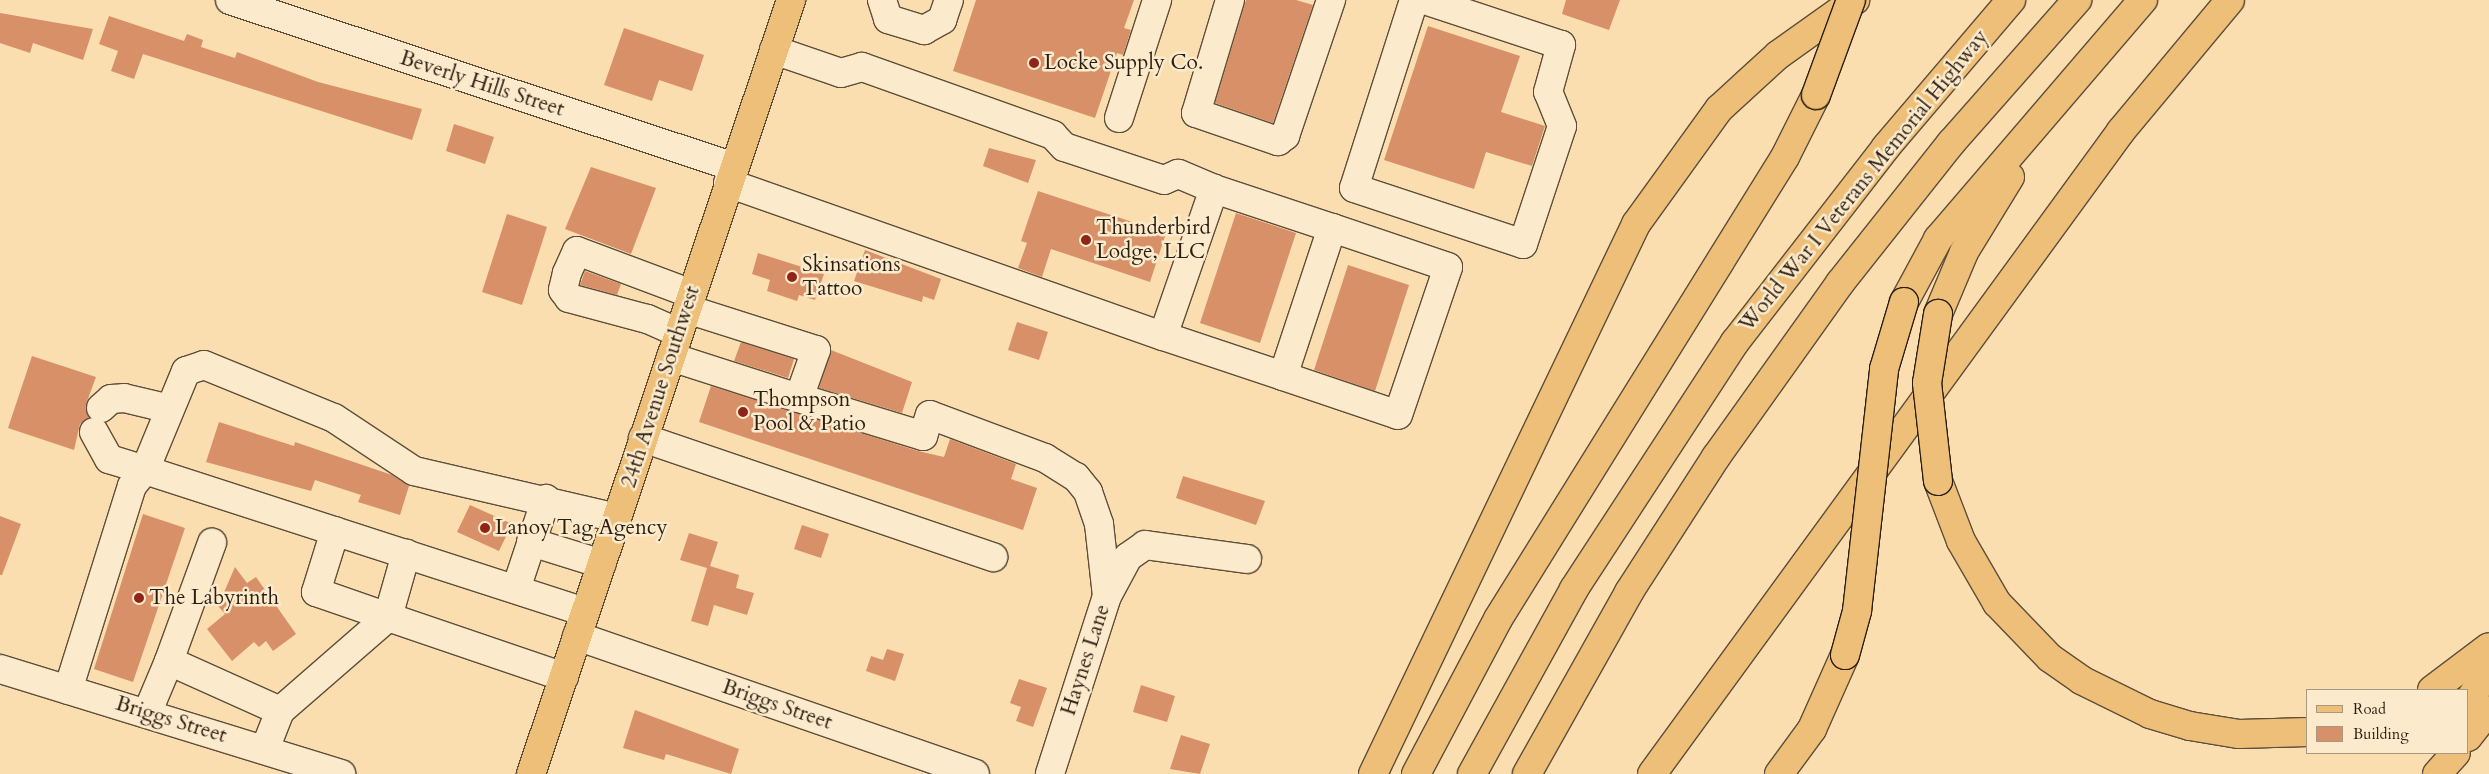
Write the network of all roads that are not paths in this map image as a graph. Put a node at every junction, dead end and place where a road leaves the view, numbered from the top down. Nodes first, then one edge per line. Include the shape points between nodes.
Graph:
1 (231, 0) edge
2 (791, 0) edge
3 (882, 0) edge
4 (949, 0) edge
5 (1157, 0) edge
6 (1230, 0) edge
7 (1329, 0) edge
8 (1414, 0) edge
9 (1425, 0) edge
10 (1853, 0) edge
11 (2011, 0) edge
12 (2078, 0) edge
13 (2143, 0) edge
14 (2230, 0) edge
15 (2125, 21) junction
16 (774, 50) junction
17 (1119, 118) dead end
18 (731, 175) junction
19 (1214, 188) junction
20 (1332, 228) junction
21 (645, 274) junction
22 (631, 314) junction
23 (682, 323) junction
24 (1163, 336) junction
25 (1283, 376) junction
26 (799, 398) junction
27 (170, 409) junction
28 (643, 438) junction
29 (145, 470) junction
30 (546, 499) junction
31 (617, 518) junction
32 (335, 531) junction
33 (531, 542) junction
34 (212, 543) dead end
35 (406, 554) junction
36 (993, 557) dead end
37 (1247, 559) dead end
38 (602, 564) junction
39 (516, 589) junction
40 (1106, 596) junction
41 (388, 617) junction
42 (581, 624) junction
43 (2489, 647) edge
44 (169, 661) junction
45 (0, 668) edge
46 (2489, 670) edge
47 (564, 677) junction
48 (2433, 689) edge
49 (68, 690) junction
50 (2469, 700) edge
51 (2489, 710) edge
52 (148, 711) junction
53 (280, 711) junction
54 (2306, 732) edge
55 (2469, 737) edge
56 (265, 749) junction
57 (2429, 754) edge
58 (2455, 754) edge
59 (338, 774) edge
60 (531, 774) edge
61 (975, 774) edge
62 (1050, 774) edge
63 (1373, 774) edge
64 (1416, 774) edge
65 (1472, 774) edge
66 (1527, 774) edge
67 (1652, 774) edge
68 (1779, 774) edge
69 (2419, 774) edge
70 (2437, 774) edge

1 - 18 street, Beverly Hills Street
2 - 16 main road, 24th Avenue Southwest
3 - 4 street via 888,19 924,30 942,20
5 - 17 street
6 - 7 street via 1196,113 1278,141 1285,136
8 - 9 street via 1354,188 1522,244 1562,126 1548,92 1561,45
10 - 63 main road via 1778,56 1719,109 1636,224
10 - 64 main road, bridge via 1816,95 1785,158 1498,619
11 - 65 main road, World War I Veterans Memorial Highway via 1855,186 1735,342 1574,589
12 - 66 main road, World War I Veterans Memorial Highway via 1951,143 1846,275 1727,441 1624,600
13 - 15 main road
14 - 67 main road via 2121,131
15 - 54 main road, bridge via 1994,198 1964,252 1938,314 1927,383 1938,481 1961,541 1997,603 2050,658 2081,680 2150,714 2190,726 2238,734
15 - 68 main road, bridge via 1938,239 1904,302 1884,369 1857,611 1845,655 1812,729
16 - 18 main road, 24th Avenue Southwest
16 - 19 street via 841,73 862,68 1054,135 1064,147 1164,180 1178,174
18 - 23 main road, 24th Avenue Southwest
18 - 24 street, Beverly Hills Street
19 - 20 street
19 - 24 street
20 - 25 street
20 - 25 street, Beverly Hills Street via 1448,267 1398,415
21 - 22 street
21 - 22 street via 577,251 567,273 563,290 569,298
21 - 23 street
22 - 23 street
23 - 26 street
23 - 26 street via 816,350
23 - 28 main road, 24th Avenue Southwest
24 - 25 street, Beverly Hills Street
26 - 40 street, Haynes Lane via 923,436 930,415 1076,477 1094,505
27 - 29 street
27 - 29 street, Briggs Street via 124,398 111,399 97,420 109,459
27 - 30 street via 190,367 223,370 334,418 414,471
28 - 31 main road, 24th Avenue Southwest
28 - 36 street
29 - 32 street, Briggs Street
29 - 49 street via 132,486
30 - 31 street
30 - 33 street
31 - 38 main road, 24th Avenue Southwest
32 - 35 street, Briggs Street
32 - 41 street via 316,592
33 - 38 street
33 - 39 street
34 - 44 street
35 - 39 street, Briggs Street
35 - 41 street
37 - 40 street via 1145,545 1128,557
38 - 42 main road, 24th Avenue Southwest
39 - 42 street, Briggs Street
40 - 62 street, Haynes Lane
41 - 47 street
41 - 53 street
42 - 47 main road, 24th Avenue Southwest
42 - 61 street, Briggs Street
43 - 48 main road
44 - 52 street
44 - 53 street
45 - 49 street, Briggs Street
46 - 50 main road
47 - 60 main road, 24th Avenue Southwest
49 - 52 street, Briggs Street
51 - 55 main road
52 - 56 street, Briggs Street
53 - 56 street
56 - 59 street, Briggs Street
57 - 69 main road
58 - 70 main road

